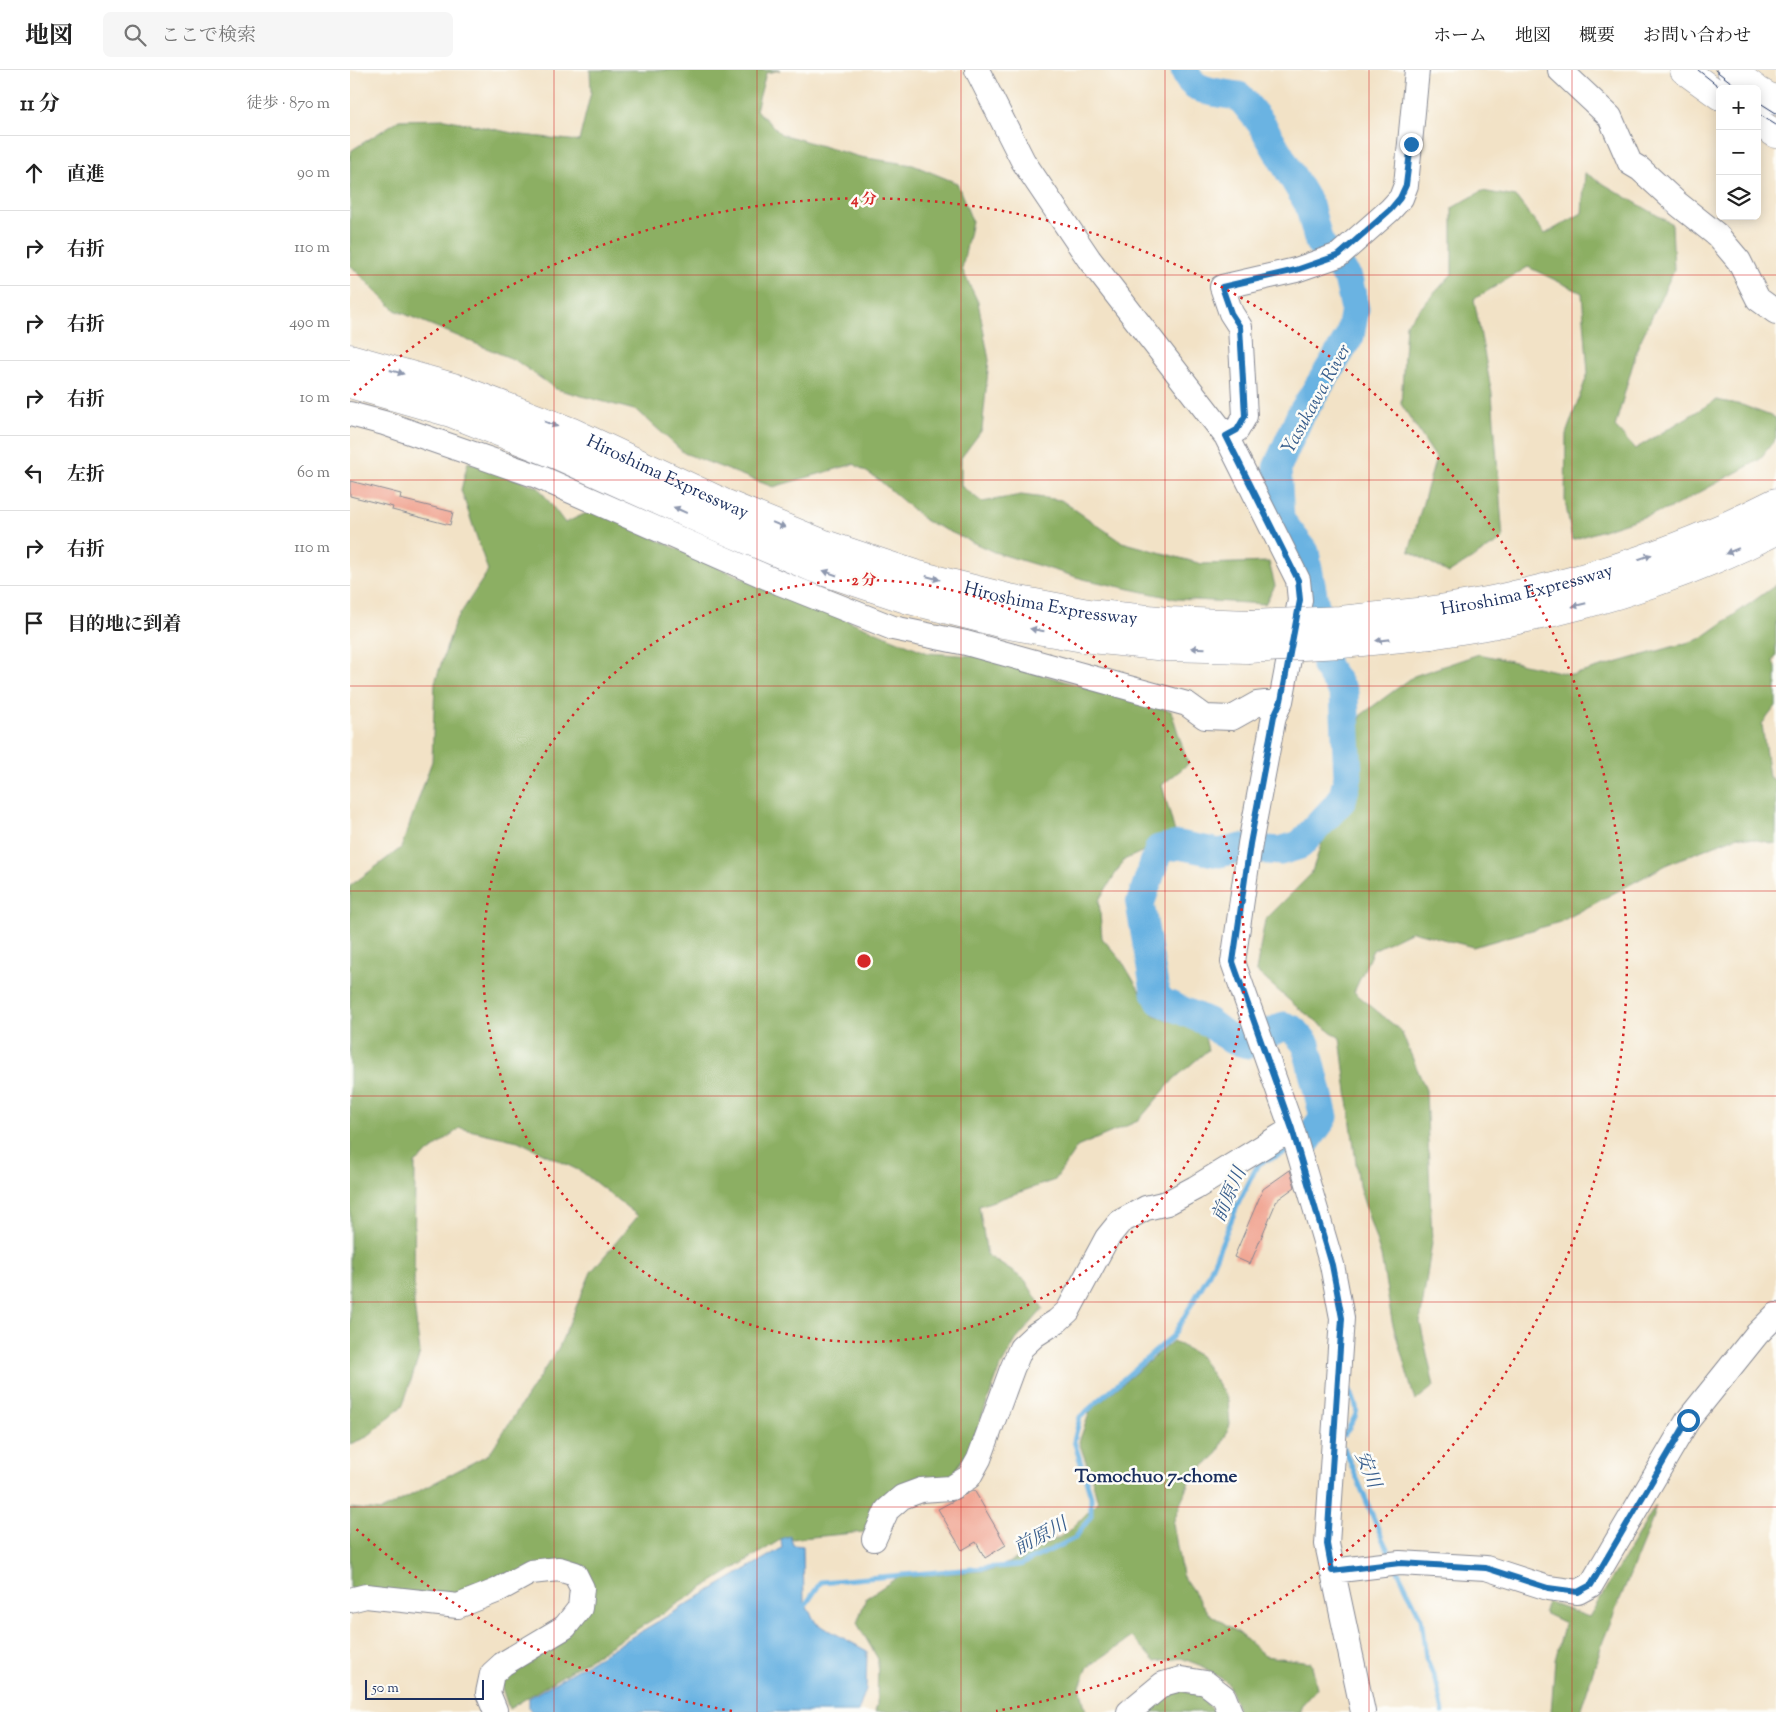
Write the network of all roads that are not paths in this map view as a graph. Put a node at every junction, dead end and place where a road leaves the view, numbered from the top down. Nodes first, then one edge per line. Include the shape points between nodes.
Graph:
1 (977, 70) edge
2 (1417, 70) edge
3 (1560, 70) edge
4 (1684, 70) edge
5 (1731, 70) edge
6 (1752, 85) edge
7 (1761, 92) edge
8 (1716, 93) edge
9 (1776, 101) edge
10 (1761, 125) edge
11 (1776, 134) edge
12 (1776, 312) edge
13 (350, 358) edge
14 (350, 384) edge
15 (350, 414) edge
16 (1226, 436) junction
17 (1776, 502) edge
18 (1776, 531) edge
19 (1430, 623) junction
20 (1249, 636) junction
21 (1281, 701) junction
22 (1292, 1129) junction
23 (1776, 1315) edge
24 (874, 1539) dead end
25 (1332, 1571) junction
26 (350, 1600) edge
27 (495, 1710) dead end
28 (1129, 1712) edge
29 (1230, 1712) edge
30 (1363, 1712) edge

1 - 16 street via 1022,161 1089,259
2 - 16 street via 1406,185 1390,210 1333,258 1222,287 1240,327 1245,416 1237,430
3 - 12 street via 1610,117 1630,163 1717,235 1739,261 1758,299
4 - 8 main road
5 - 6 main road
7 - 9 main road
10 - 11 main road
13 -> 20 main road, Hiroshima Expressway via 460,389 570,431 724,503 822,543 915,574 1009,598
20 -> 14 main road, Hiroshima Expressway via 1166,647 1083,638 1003,624 909,600 813,568 559,456 451,413
15 - 21 street via 537,476 780,583 893,628 966,643 1188,704 1206,718 1232,718 1257,704
16 - 21 street via 1298,580 1300,600
19 -> 17 main road, Hiroshima Expressway via 1514,595 1599,573 1677,546
18 -> 19 main road, Hiroshima Expressway via 1688,570 1606,598 1518,620
19 - 20 main road, Hiroshima Expressway, bridge via 1342,644
21 - 22 street via 1274,716 1249,848 1233,962
22 - 24 street via 1195,1188 1120,1222 1107,1238 1068,1311 1021,1348 979,1459 969,1477 951,1488 921,1490 902,1497 887,1510
22 - 25 street via 1332,1265 1342,1318 1327,1544
23 - 25 street via 1688,1420 1591,1585 1578,1592 1548,1588 1486,1568 1394,1564
25 - 30 street
26 - 27 street via 366,1596 458,1606 531,1572 559,1569 575,1574 582,1588 580,1608 565,1627 492,1674 488,1693
28 - 29 street via 1163,1684 1181,1679 1206,1683 1224,1697

